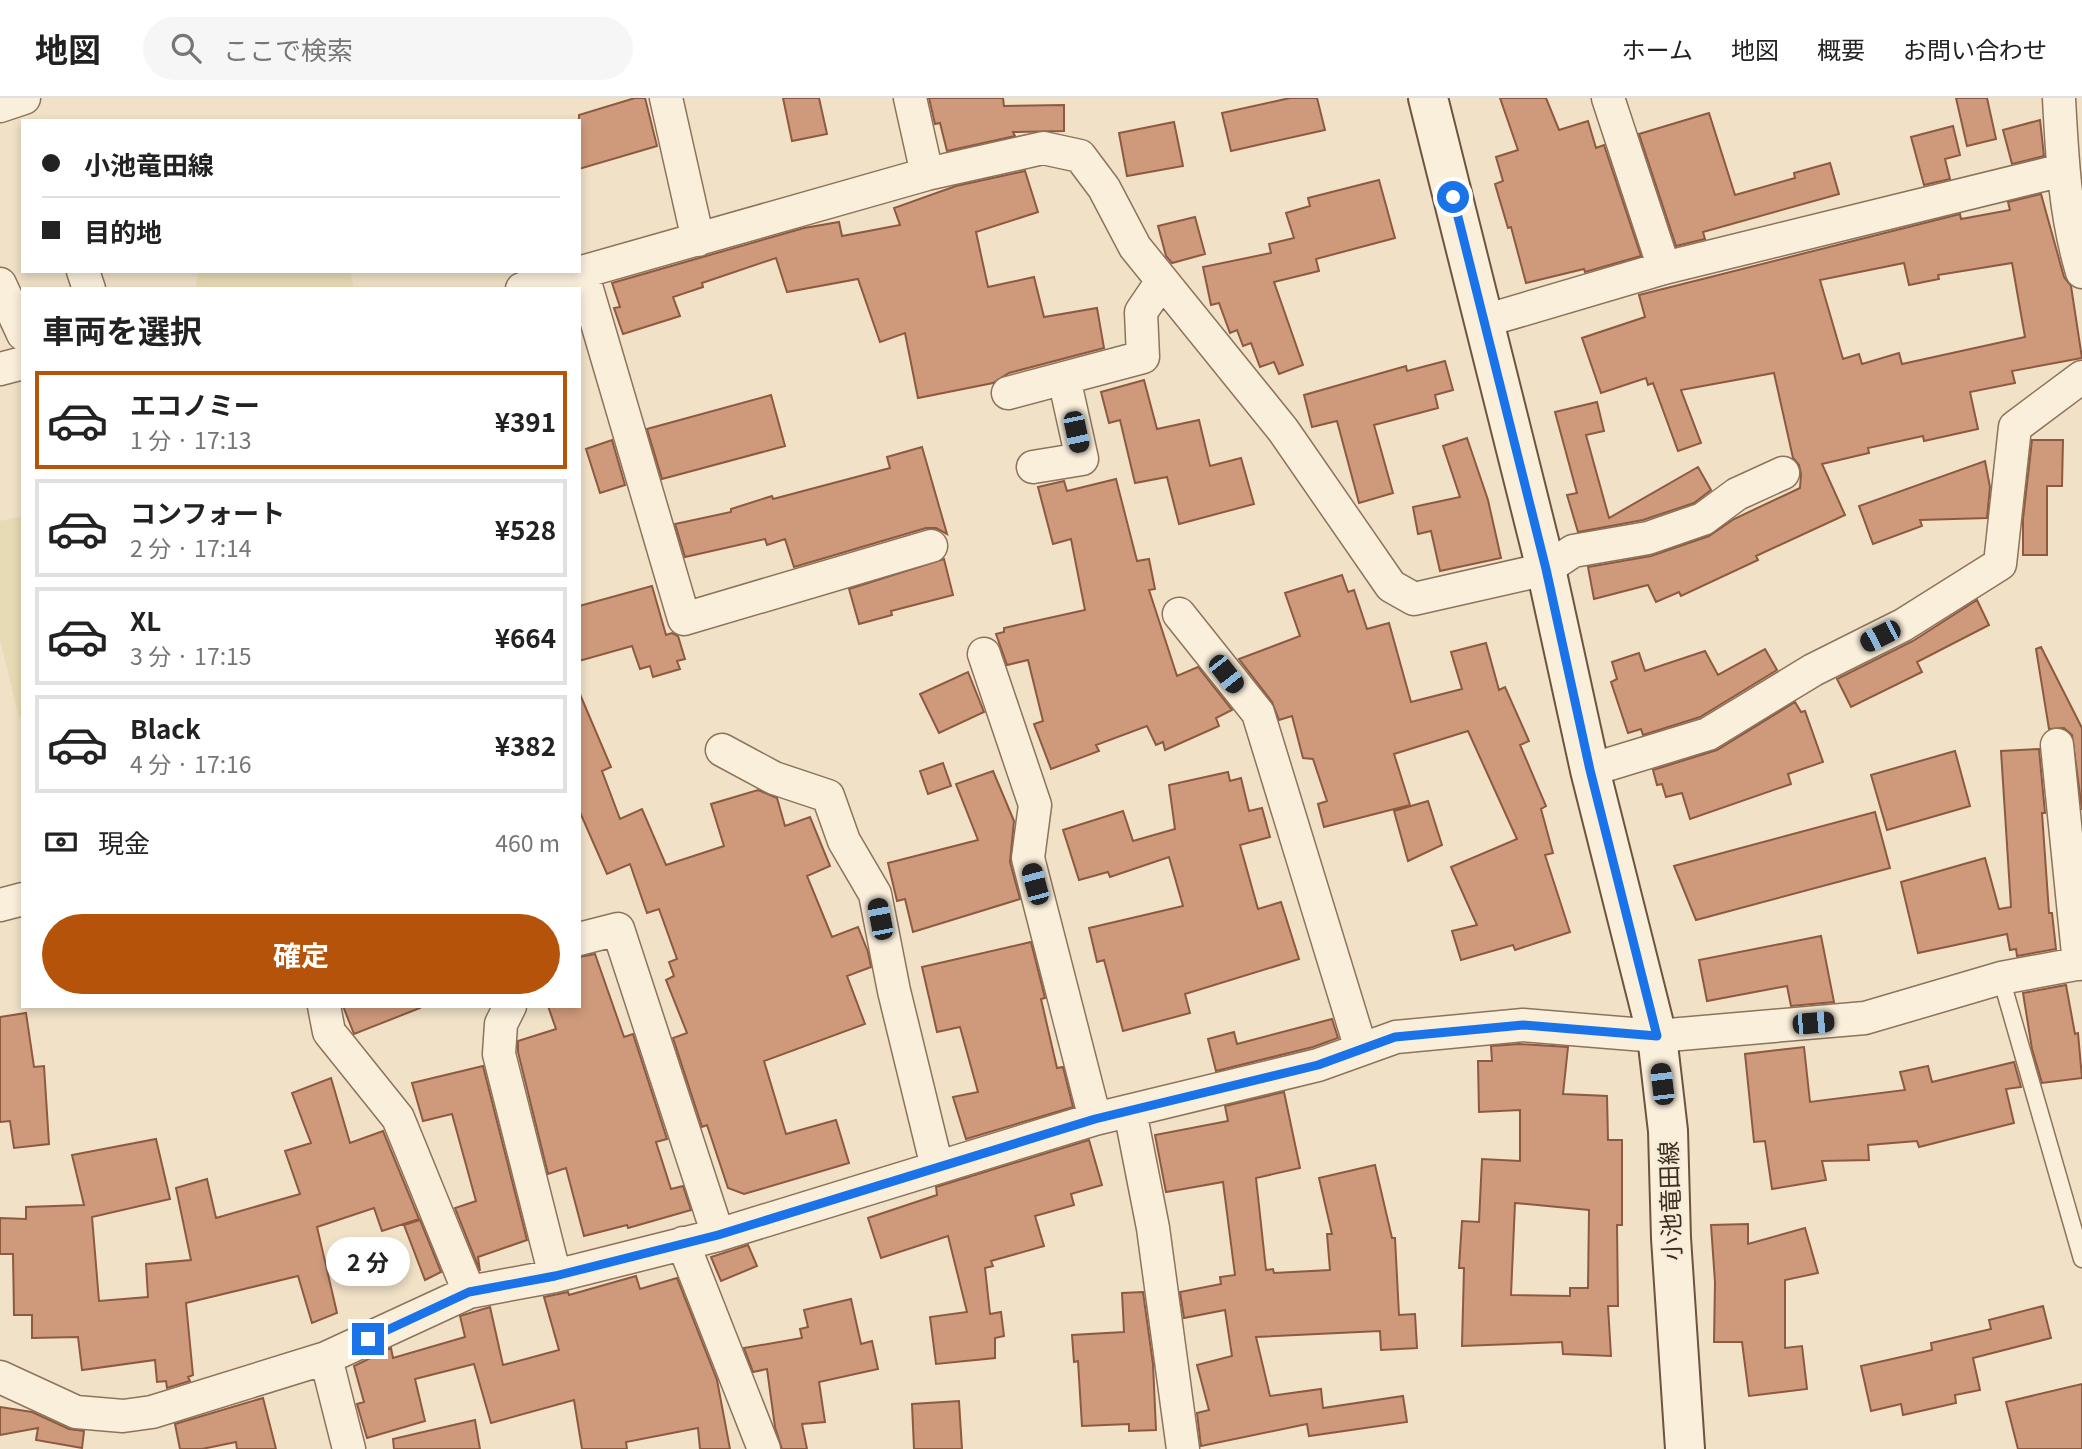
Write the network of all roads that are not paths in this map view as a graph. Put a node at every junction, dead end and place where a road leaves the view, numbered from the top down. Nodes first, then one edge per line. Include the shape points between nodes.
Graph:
1 (25, 98) edge
2 (666, 98) edge
3 (910, 98) edge
4 (1428, 98) edge
5 (1608, 98) edge
6 (2059, 98) edge
7 (0, 106) edge
8 (32, 119) edge
9 (2063, 170) junction
10 (927, 174) junction
11 (698, 240) junction
12 (1664, 268) junction
13 (582, 272) joint
14 (2082, 272) edge
15 (578, 273) edge
16 (1162, 281) junction
17 (0, 284) edge
18 (529, 287) edge
19 (1484, 321) junction
20 (21, 330) edge
21 (21, 364) edge
22 (0, 369) edge
23 (2082, 377) edge
24 (1064, 378) junction
25 (1007, 393) dead end
26 (1033, 467) dead end
27 (1783, 473) dead end
28 (931, 546) dead end
29 (1546, 569) junction
30 (1180, 614) dead end
31 (984, 654) dead end
32 (2057, 745) dead end
33 (722, 750) dead end
34 (1590, 770) junction
35 (21, 900) edge
36 (0, 905) edge
37 (581, 938) edge
38 (2080, 964) edge
39 (2001, 978) junction
40 (324, 1008) edge
41 (509, 1008) edge
42 (1657, 1036) junction
43 (1361, 1049) junction
44 (1130, 1111) junction
45 (1095, 1119) junction
46 (937, 1167) junction
47 (718, 1235) junction
48 (683, 1242) junction
49 (2082, 1259) edge
50 (555, 1276) junction
51 (469, 1292) junction
52 (326, 1358) junction
53 (0, 1377) edge
54 (349, 1449) edge
55 (764, 1449) edge
56 (1183, 1449) edge
57 (1685, 1449) edge

1 - 7 street
1 - 8 street
2 - 11 street
3 - 10 street
4 - 19 main road, 小池竜田線
5 - 12 street
6 - 9 street
9 - 12 street
9 - 14 street via 2071,237
10 - 11 street
10 - 16 street via 1043,148 1080,156 1104,188 1135,247
11 - 13 street
12 - 19 street
13 - 28 street via 684,619
15 - 18 street
16 - 24 street via 1141,312 1143,357
16 - 29 street via 1283,430 1391,586 1415,599
17 - 20 street
19 - 29 main road, 小池竜田線
21 - 22 street
23 - 34 street via 2015,427 2000,564 1903,625 1813,670 1708,734
24 - 25 street
24 - 26 street via 1082,459
27 - 29 street via 1737,494 1703,519 1648,537 1573,551
29 - 34 main road, 小池竜田線
30 - 43 street via 1258,713
31 - 45 street via 1035,805 1028,858
32 - 38 street
33 - 46 street via 774,778 828,796 844,841 875,894
34 - 42 main road, 小池竜田線
35 - 36 street
37 - 47 street via 618,929
38 - 39 street
39 - 42 street via 1866,1018
39 - 49 lane
40 - 51 street via 330,1032 398,1118
41 - 50 street via 500,1024 499,1054
42 - 43 street via 1523,1025 1395,1037
42 - 57 main road, 小池竜田線 via 1668,1131
43 - 44 street via 1318,1065
44 - 45 street
44 - 56 street via 1153,1228
45 - 46 street
46 - 47 street
47 - 48 street
48 - 50 street
48 - 55 street
50 - 51 street
51 - 52 street
52 - 53 street via 152,1412 123,1416 76,1412
52 - 54 street

